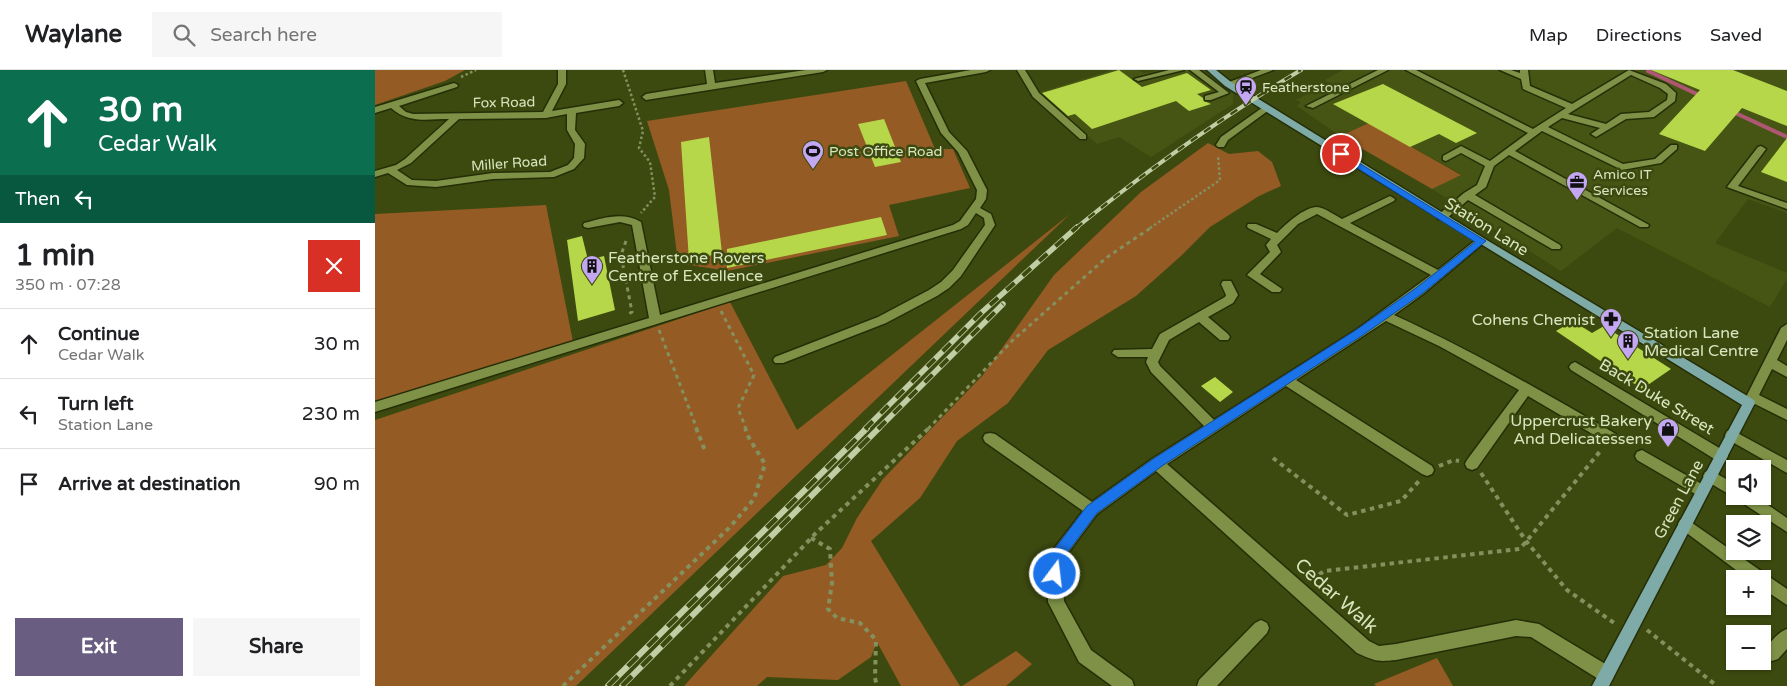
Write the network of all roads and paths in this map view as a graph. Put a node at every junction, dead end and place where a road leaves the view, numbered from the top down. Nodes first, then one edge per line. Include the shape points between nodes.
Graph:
1 (562, 70) edge
2 (709, 70) edge
3 (823, 70) edge
4 (986, 70) edge
5 (1021, 70) edge
6 (1175, 70) edge
7 (1194, 70) edge
8 (1211, 70) edge
9 (1269, 70) edge
10 (1384, 70) edge
11 (1410, 70) edge
12 (1504, 70) edge
13 (1525, 74) edge
14 (1138, 79) dead end
15 (1228, 84) junction
16 (454, 85) dead end
17 (711, 86) junction
18 (646, 97) joint
19 (1208, 98) dead end
20 (619, 103) joint
21 (393, 105) junction
22 (1310, 106) dead end
23 (1572, 107) junction
24 (1266, 108) junction
25 (375, 110) edge
26 (572, 111) junction
27 (546, 115) junction
28 (1559, 115) junction
29 (456, 117) junction
30 (1541, 127) junction
31 (1607, 127) junction
32 (1533, 132) junction
33 (1596, 134) dead end
34 (1083, 137) dead end
35 (1221, 145) joint
36 (1674, 147) dead end
37 (1761, 149) dead end
38 (1509, 152) junction
39 (1446, 158) dead end
40 (1490, 165) junction
41 (390, 170) junction
42 (375, 174) edge
43 (1467, 195) junction
44 (1390, 199) dead end
45 (1787, 206) edge
46 (973, 210) junction
47 (1442, 217) junction
48 (1343, 223) junction
49 (587, 224) dead end
50 (1644, 225) dead end
51 (1252, 226) dead end
52 (1278, 238) junction
53 (1481, 241) junction
54 (1556, 246) dead end
55 (1439, 275) junction
56 (1227, 284) dead end
57 (1276, 289) dead end
58 (717, 301) junction
59 (1384, 315) junction
60 (1200, 317) junction
61 (655, 320) junction
62 (1224, 337) dead end
63 (1785, 337) edge
64 (1118, 353) dead end
65 (1155, 353) junction
66 (779, 360) dead end
67 (1770, 362) junction
68 (1575, 367) dead end
69 (1787, 372) edge
70 (1286, 380) junction
71 (1527, 388) junction
72 (1750, 400) junction
73 (375, 407) edge
74 (1787, 416) edge
75 (1214, 428) junction
76 (1732, 435) junction
77 (989, 438) dead end
78 (1611, 438) joint
79 (706, 453) dead end
80 (1642, 456) dead end
81 (1721, 456) junction
82 (1273, 458) dead end
83 (1157, 463) junction
84 (1472, 464) junction
85 (1787, 467) edge
86 (1427, 470) junction
87 (1710, 476) junction
88 (1726, 486) edge
89 (1702, 492) junction
90 (1756, 505) edge
91 (1092, 510) junction
92 (1685, 524) junction
93 (1787, 526) edge
94 (811, 538) junction
95 (1526, 541) junction
96 (1749, 570) edge
97 (1771, 586) edge
98 (1300, 590) junction
99 (1787, 598) edge
100 (1631, 626) junction
101 (1261, 628) dead end
102 (1787, 637) edge
103 (1771, 653) dead end
104 (1603, 680) edge
105 (563, 686) edge
106 (670, 686) edge
107 (877, 686) edge
108 (1126, 686) edge
109 (1205, 686) edge
110 (1717, 686) edge

1 - 27 street via 561,84
2 - 17 street
3 - 17 street
4 - 46 street via 920,81 945,133 962,150 982,190 981,199
5 - 34 street via 1036,95
6 - 14 street
7 - 19 street via 1225,93
8 - 15 main road, Station Lane
9 - 15 street
10 - 22 street
11 - 32 street
12 - 13 street
13 - 23 street via 1526,87
15 - 24 main road, Station Lane
16 - 21 street, Fox Road
17 - 18 street
18 - 20 path
20 - 26 street, Fox Road
21 - 25 street, Fox Road
21 - 29 street, Fox Road via 412,117
23 - 28 street
23 - 31 street via 1631,72 1672,93 1671,101 1651,115 1624,116
24 - 35 street via 1224,139
24 - 47 main road, Station Lane
26 - 27 street, Fox Road
26 - 41 street, Miller Road via 571,130 580,144 579,158 571,168 551,175 493,176 428,184 410,183
27 - 29 street, Fox Road
28 - 30 street
28 - 31 street
29 - 41 street via 408,161
30 - 32 street
30 - 36 street via 1622,167 1658,161
31 - 33 street
32 - 38 street
35 - 94 path via 1217,157 1220,180 1106,258 1012,342 914,444
37 - 45 street via 1732,187
38 - 40 street
38 - 50 street
39 - 40 street via 1461,149
40 - 43 street via 1481,187
41 - 42 street
43 - 47 street
43 - 54 street
44 - 48 street
46 - 58 street via 957,227
46 - 66 street via 989,217 990,225 945,285 881,320
47 - 53 main road, Station Lane
48 - 52 street via 1317,210 1294,222
48 - 55 street
49 - 61 street via 626,219 637,224
51 - 52 street
52 - 57 street via 1271,245 1276,252 1253,275
53 - 55 street
53 - 72 main road, Station Lane
55 - 59 street
56 - 60 street via 1231,295 1229,300
58 - 61 street
58 - 105 path via 754,375 738,408 749,438 765,464 754,499 729,528
59 - 70 street
59 - 71 street via 1439,339
60 - 62 street
60 - 65 street via 1165,337
61 - 73 street
61 - 79 path
63 - 67 street, Green Lane
64 - 65 street
65 - 75 street via 1152,362 1155,369
67 - 69 street
67 - 72 street, Green Lane
68 - 81 street, Back Duke Street
70 - 75 street
70 - 86 street
71 - 78 street
71 - 84 street
72 - 74 street
72 - 76 main road, Green Lane
75 - 83 street
76 - 81 main road, Green Lane
76 - 85 street
77 - 91 street
78 - 95 path
80 - 89 street
81 - 87 main road, Green Lane
82 - 86 path via 1347,515 1401,501
83 - 91 street
83 - 98 street, Cedar Walk
84 - 86 path via 1455,460
84 - 95 path
87 - 88 street
87 - 89 main road, Green Lane
89 - 92 main road, Green Lane
90 - 93 street
91 - 108 street via 1054,559 1056,602 1085,656
92 - 96 street
92 - 100 main road, Green Lane
94 - 106 path
94 - 107 path via 830,549 832,583 828,609 837,618 860,623 875,640
95 - 98 path via 1520,549 1324,571
95 - 100 path via 1567,590 1600,615
97 - 99 street
98 - 104 street, Cedar Walk via 1363,647 1378,654 1515,628 1533,630
100 - 104 main road, Green Lane
100 - 110 path
101 - 109 street
102 - 103 street

